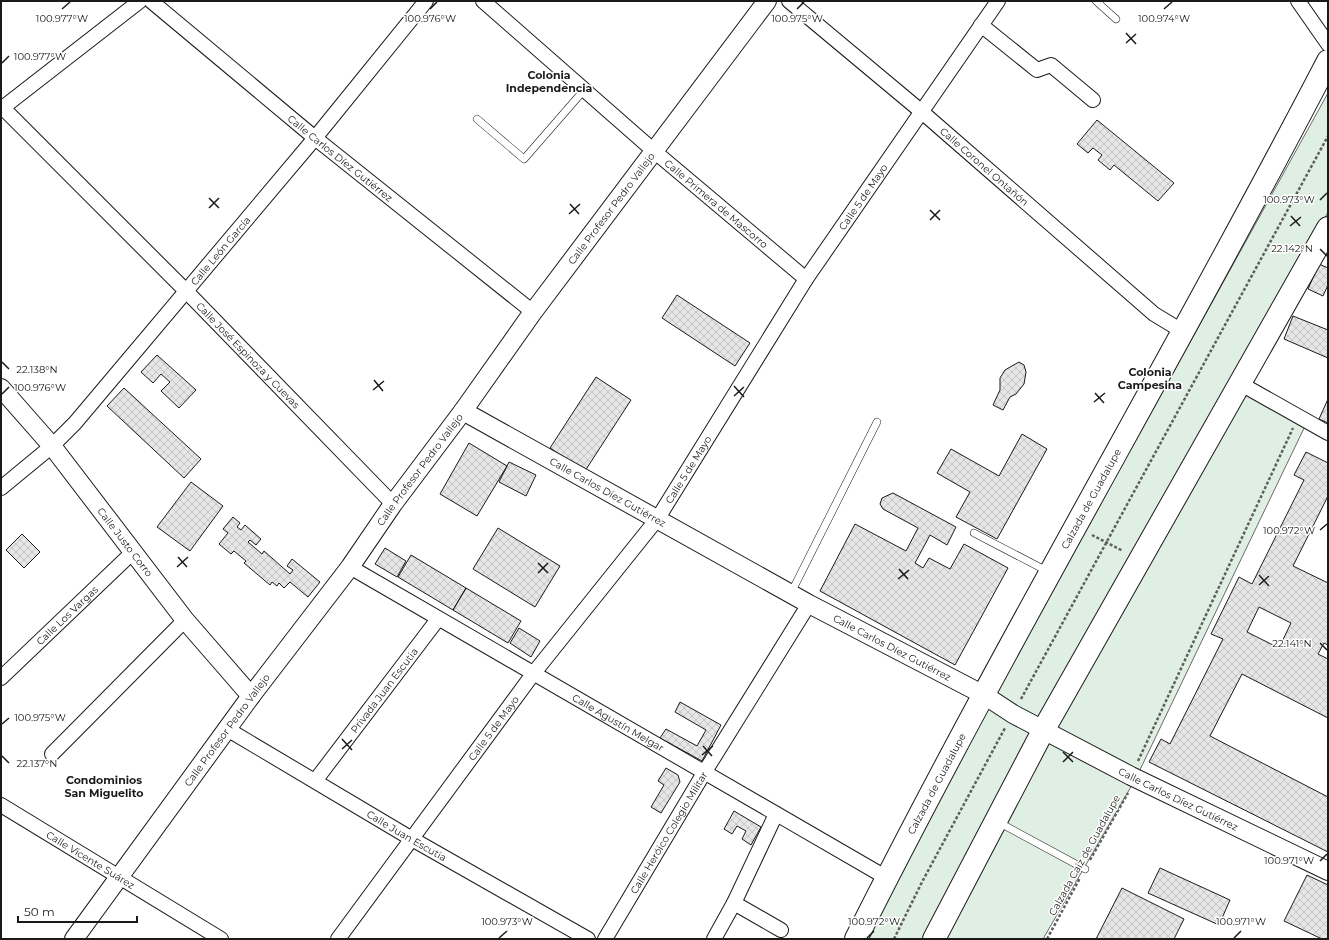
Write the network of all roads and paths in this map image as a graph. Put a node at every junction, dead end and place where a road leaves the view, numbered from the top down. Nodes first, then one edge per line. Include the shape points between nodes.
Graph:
1 (140, 1) edge
2 (151, 1) edge
3 (426, 1) edge
4 (483, 1) edge
5 (767, 1) edge
6 (789, 1) edge
7 (998, 1) edge
8 (1096, 1) edge
9 (1298, 1) edge
10 (1116, 19) dead end
11 (981, 25) junction
12 (1328, 44) edge
13 (1328, 60) edge
14 (585, 89) junction
15 (1094, 100) dead end
16 (2, 108) edge
17 (922, 112) junction
18 (477, 119) dead end
19 (1328, 136) edge
20 (315, 138) junction
21 (654, 151) junction
22 (1328, 228) edge
23 (806, 279) junction
24 (186, 291) junction
25 (533, 312) junction
26 (1182, 331) junction
27 (1241, 384) junction
28 (1, 388) edge
29 (463, 411) junction
30 (1298, 417) junction
31 (877, 422) dead end
32 (1328, 433) edge
33 (52, 446) junction
34 (1, 488) edge
35 (393, 504) junction
36 (658, 518) junction
37 (1076, 526) junction
38 (974, 533) dead end
39 (1107, 542) junction
40 (132, 553) junction
41 (1140, 560) junction
42 (350, 567) junction
43 (1049, 572) junction
44 (791, 593) junction
45 (809, 604) junction
46 (438, 619) junction
47 (185, 620) junction
48 (533, 674) junction
49 (1, 678) edge
50 (984, 695) junction
51 (251, 696) junction
52 (1013, 714) junction
53 (227, 729) junction
54 (1044, 729) junction
55 (52, 754) dead end
56 (704, 773) junction
57 (1133, 777) junction
58 (315, 781) junction
59 (1, 805) edge
60 (776, 814) junction
61 (996, 821) junction
62 (412, 839) junction
63 (1085, 869) junction
64 (1328, 871) edge
65 (119, 877) junction
66 (887, 878) junction
67 (734, 903) junction
68 (781, 930) dead end
69 (936, 938) edge
70 (74, 939) edge
71 (221, 939) edge
72 (338, 939) edge
73 (588, 939) edge
74 (605, 939) edge
75 (714, 939) edge
76 (856, 939) edge
77 (894, 939) edge
78 (1047, 939) edge

1 - 16 street
2 - 20 street, Calle Carlos Díez Gutiérrez
3 - 20 street, Calle León García
4 - 14 street, Calle Primera de Mascorro
5 - 21 street, Calle Profesor Pedro Vallejo
6 - 17 street, Calle Coronel Ontañón
7 - 11 street, Calle 5 de Mayo
8 - 10 lane
9 - 12 street
11 - 15 street via 1037,70 1051,64
11 - 17 street, Calle 5 de Mayo
13 - 26 main road, Calzada de Guadalupe via 1267,178
14 - 18 lane via 524,159
14 - 21 street, Calle Primera de Mascorro
16 - 24 street, Calle José Espinoza y Cuevas
17 - 23 street, Calle 5 de Mayo
17 - 26 street, Calle Coronel Ontañón via 1154,314
19 - 39 path
20 - 24 street, Calle León García
20 - 25 street, Calle Carlos Díez Gutiérrez
21 - 23 street, Calle Primera de Mascorro
21 - 25 street, Calle Profesor Pedro Vallejo
22 - 27 main road
23 - 36 street, Calle 5 de Mayo
24 - 33 street, Calle León García via 75,423
24 - 35 street, Calle José Espinoza y Cuevas
25 - 29 street, Calle Profesor Pedro Vallejo
26 - 37 main road, Calzada de Guadalupe
27 - 30 street
27 - 41 main road
28 - 33 street, Calle Justo Corro
29 - 35 street, Calle Profesor Pedro Vallejo
29 - 36 street, Calle Carlos Díez Gutiérrez
30 - 32 street
30 - 57 path, Calzada Caiz de Guadalupe
31 - 44 lane
33 - 34 street, Calle León García
33 - 40 street, Calle Justo Corro
35 - 42 street, Calle Profesor Pedro Vallejo
36 - 44 street, Calle Carlos Díez Gutiérrez
36 - 48 street, Calle 5 de Mayo
37 - 39 path
37 - 43 main road, Calzada de Guadalupe
38 - 43 lane
39 - 41 path
39 - 52 path
40 - 47 street, Calle Justo Corro
40 - 49 street, Calle Los Vargas
41 - 54 main road
42 - 46 street, Calle Agustín Melgar
42 - 51 street, Calle Profesor Pedro Vallejo
43 - 50 main road, Calzada de Guadalupe
44 - 45 street, Calle Carlos Díez Gutiérrez
45 - 50 street, Calle Carlos Díez Gutiérrez
45 - 56 street, Calle Heróico Colegio Militar
46 - 48 street, Calle Agustín Melgar
46 - 58 street, Privada Juan Escutia
47 - 51 street, Calle Justo Corro
47 - 55 street
48 - 56 street, Calle Agustín Melgar
48 - 62 street, Calle 5 de Mayo
50 - 52 street, Calle Carlos Díez Gutiérrez
50 - 66 main road, Calzada de Guadalupe
51 - 53 street, Calle Profesor Pedro Vallejo
52 - 54 street, Calle Carlos Díez Gutiérrez
52 - 77 path
53 - 58 street, Calle Juan Escutia
53 - 65 street, Calle Profesor Pedro Vallejo
54 - 57 street, Calle Carlos Díez Gutiérrez
54 - 61 main road
56 - 60 street, Calle Agustín Melgar
56 - 74 street, Calle Heróico Colegio Militar
57 - 63 path, Calzada Caiz de Guadalupe
57 - 64 street, Calle Carlos Díez Gutiérrez
58 - 62 street, Calle Juan Escutia
59 - 65 street, Calle Vicente Suárez
60 - 66 street, Calle Agustín Melgar
60 - 67 street
61 - 63 lane
61 - 69 main road
62 - 72 street, Calle 5 de Mayo
62 - 73 street, Calle Juan Escutia
63 - 78 path, Calzada Caiz de Guadalupe
65 - 70 street, Calle Profesor Pedro Vallejo
65 - 71 street, Calle Vicente Suárez
66 - 76 main road, Calzada de Guadalupe
67 - 68 street
67 - 75 street

